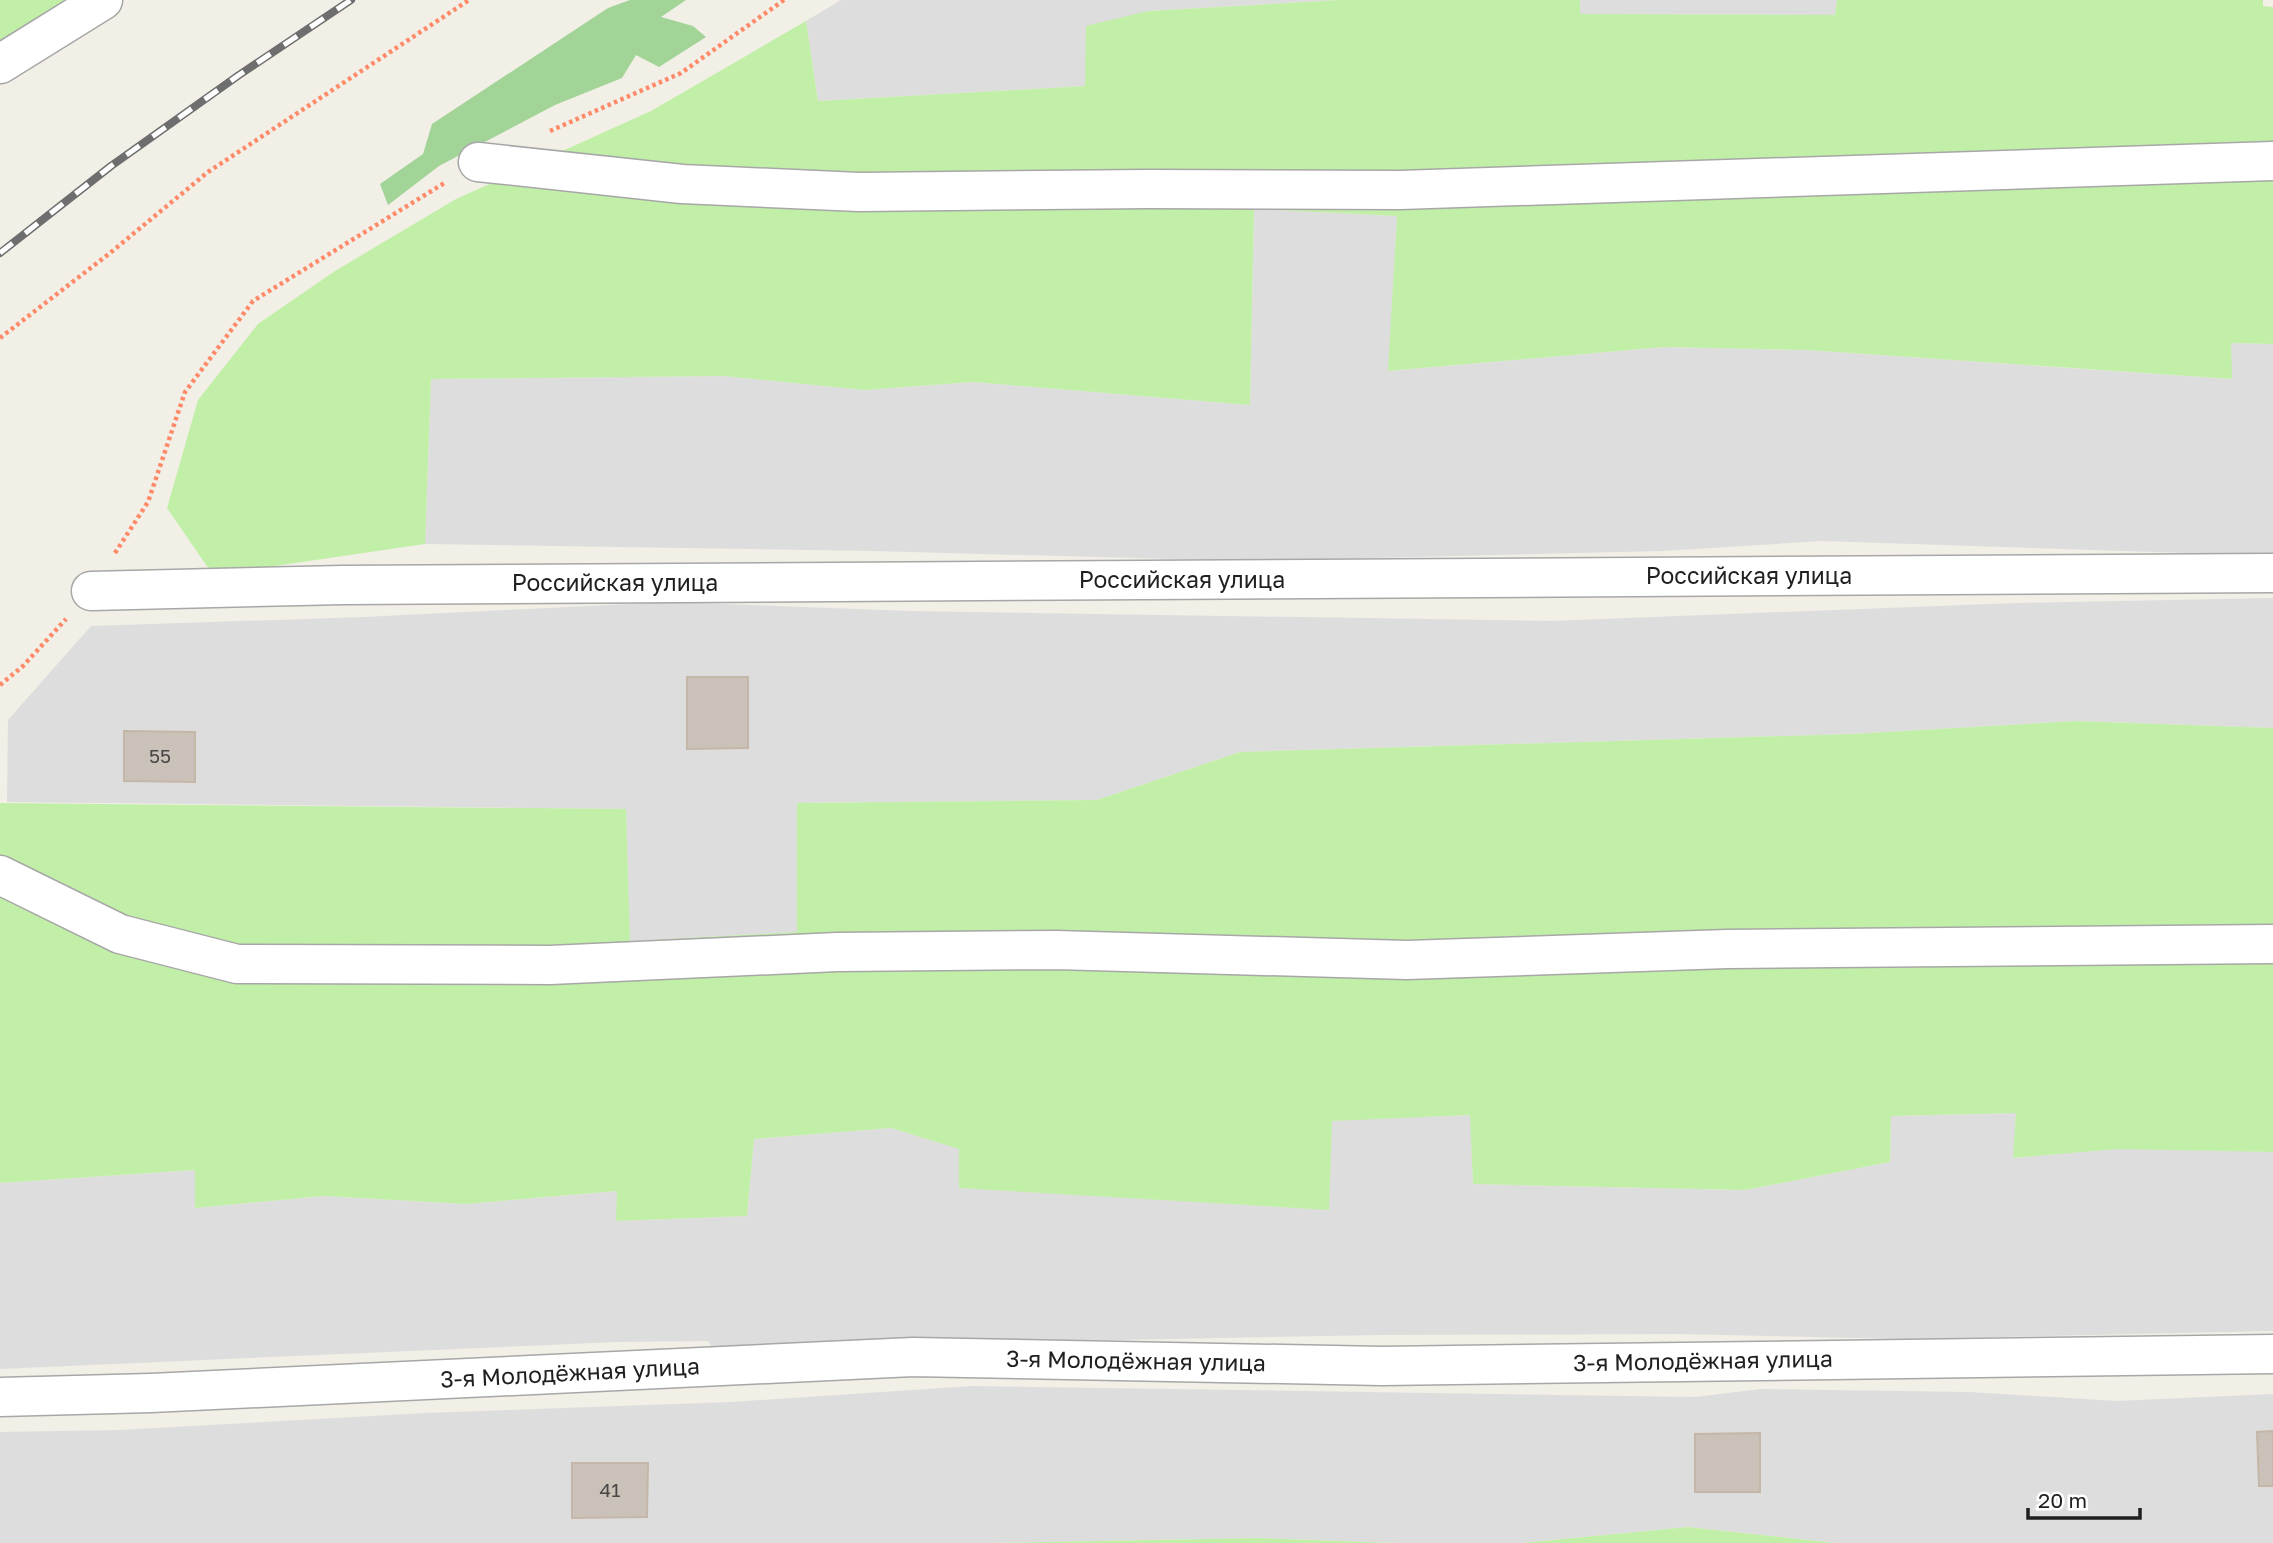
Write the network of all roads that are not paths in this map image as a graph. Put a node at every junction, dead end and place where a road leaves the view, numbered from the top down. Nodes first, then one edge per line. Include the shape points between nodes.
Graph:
1 (103, 0) edge
2 (0, 64) edge
3 (2273, 161) edge
4 (478, 162) road end
5 (2273, 573) edge
6 (91, 591) road end
7 (0, 874) edge
8 (2273, 944) edge
9 (2273, 1354) edge
10 (0, 1397) edge

1 - 2 street
3 - 4 street via 1400,190 859,192 682,184
5 - 6 street, Российская улица via 343,585
7 - 8 street via 120,934 237,964 550,965 837,952 1056,950 1408,960 1727,949
9 - 10 street, 3-я Молодёжная улица via 1382,1366 913,1357

